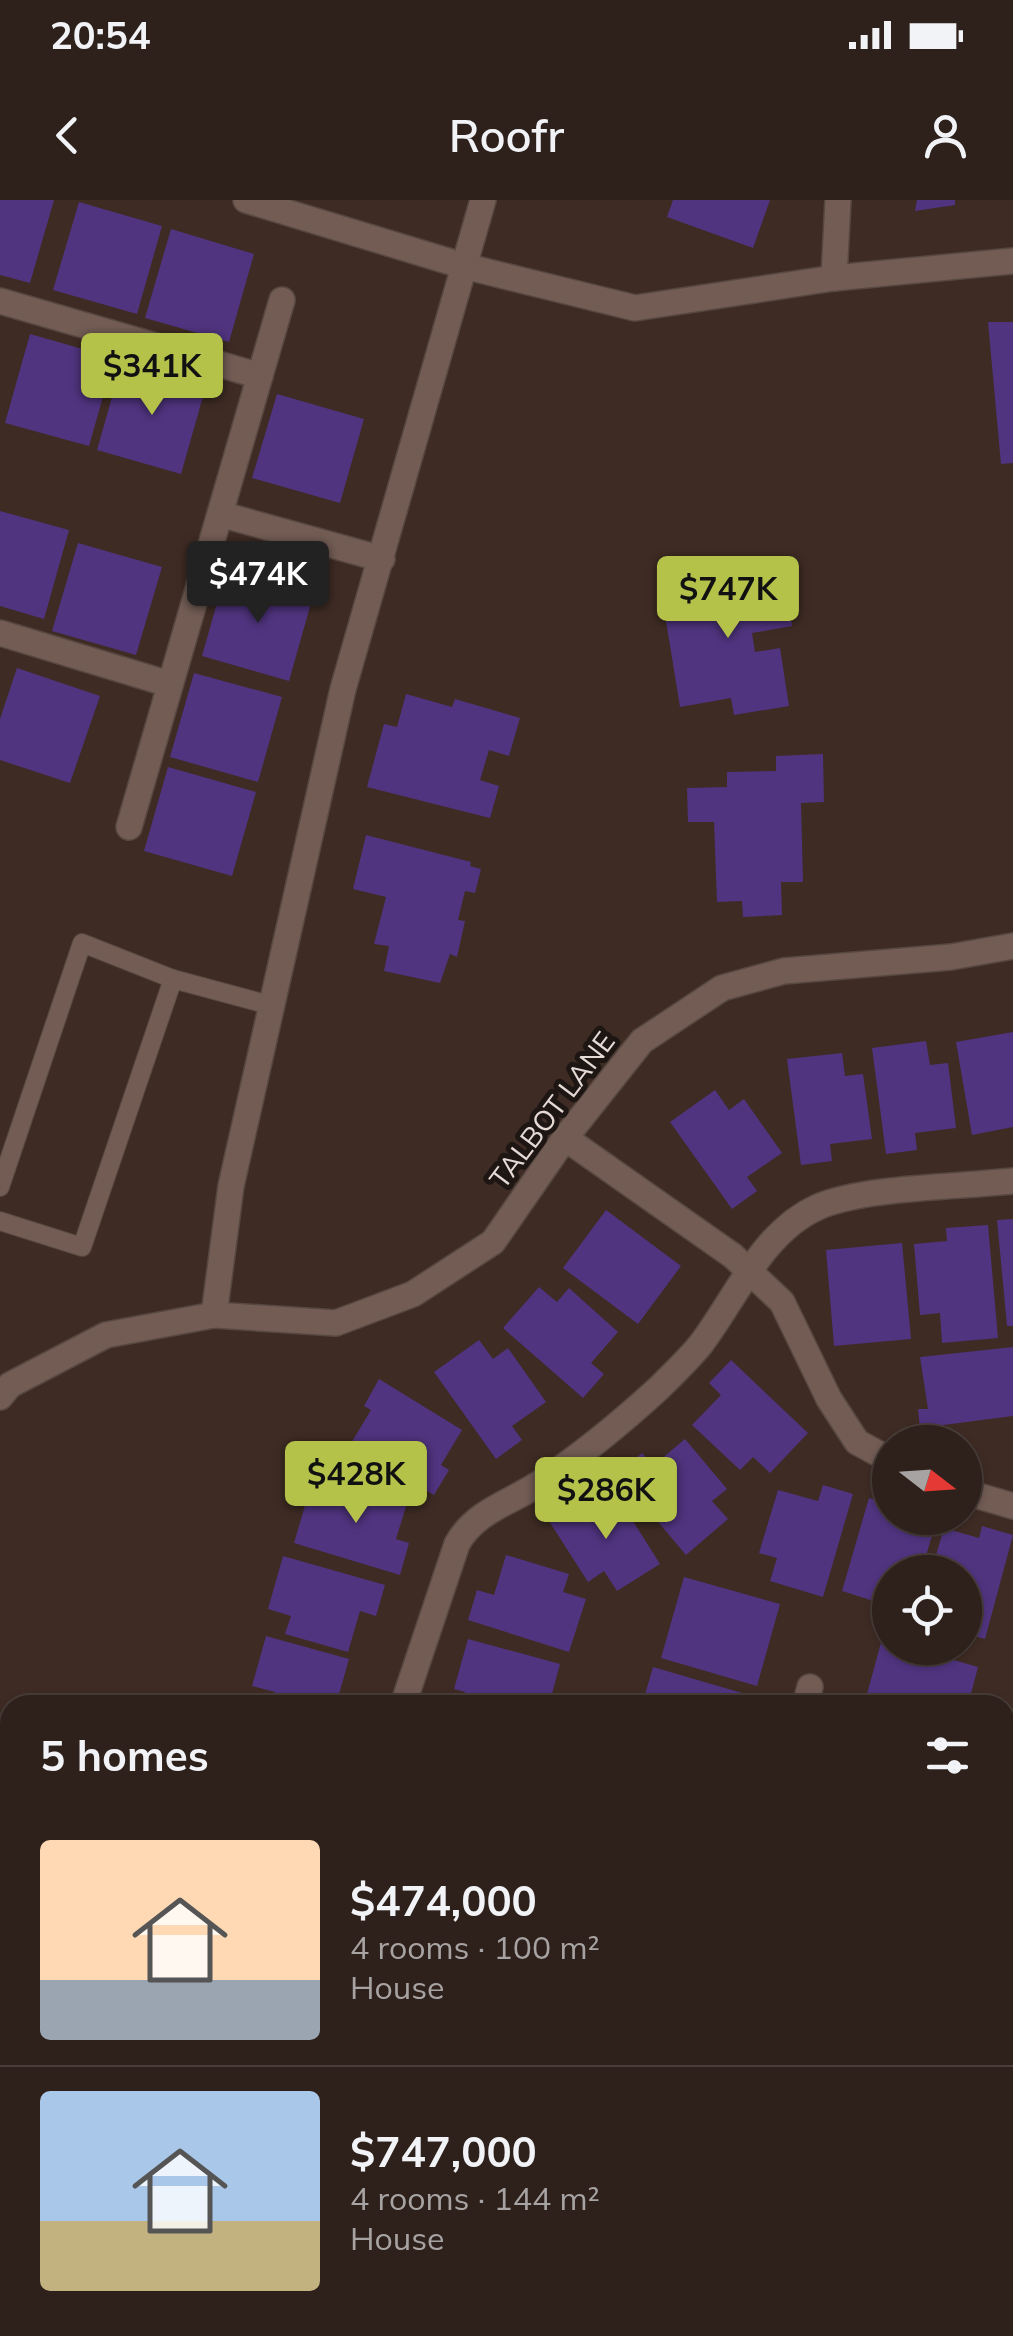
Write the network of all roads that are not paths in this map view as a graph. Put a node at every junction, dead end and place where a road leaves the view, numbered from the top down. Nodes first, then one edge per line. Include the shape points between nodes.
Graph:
1 (246, 200) edge
2 (483, 200) edge
3 (838, 200) edge
4 (1013, 261) edge
5 (464, 266) junction
6 (834, 278) junction
7 (282, 300) dead end
8 (0, 301) edge
9 (260, 376) junction
10 (220, 514) junction
11 (382, 559) junction
12 (0, 633) edge
13 (169, 684) junction
14 (128, 826) dead end
15 (1013, 946) edge
16 (172, 979) junction
17 (273, 1006) junction
18 (565, 1138) junction
19 (1013, 1181) edge
20 (0, 1188) edge
21 (0, 1221) edge
22 (750, 1271) junction
23 (214, 1316) junction
24 (3, 1385) edge
25 (872, 1450) edge
26 (982, 1497) edge
27 (1013, 1506) edge
28 (405, 1695) edge

1 - 5 street
2 - 5 street
3 - 6 street
4 - 6 street
5 - 6 street via 635,308
5 - 11 street
7 - 9 street
8 - 9 street
9 - 10 street
10 - 11 street
10 - 13 street
11 - 17 street via 342,688
12 - 13 street
13 - 14 street
15 - 18 street, TALBOT LANE via 951,958 784,971 722,988 642,1040
16 - 17 lane
16 - 20 lane via 82,943
16 - 21 lane via 82,1247
17 - 23 street via 231,1186
18 - 22 street
18 - 23 street, TALBOT LANE via 492,1242 413,1294 336,1324
19 - 22 street via 850,1197 817,1207 784,1228
22 - 25 street via 782,1302 829,1398 857,1442
22 - 28 street via 699,1346 598,1442 466,1527
23 - 24 street, TALBOT LANE via 106,1336
26 - 27 street

